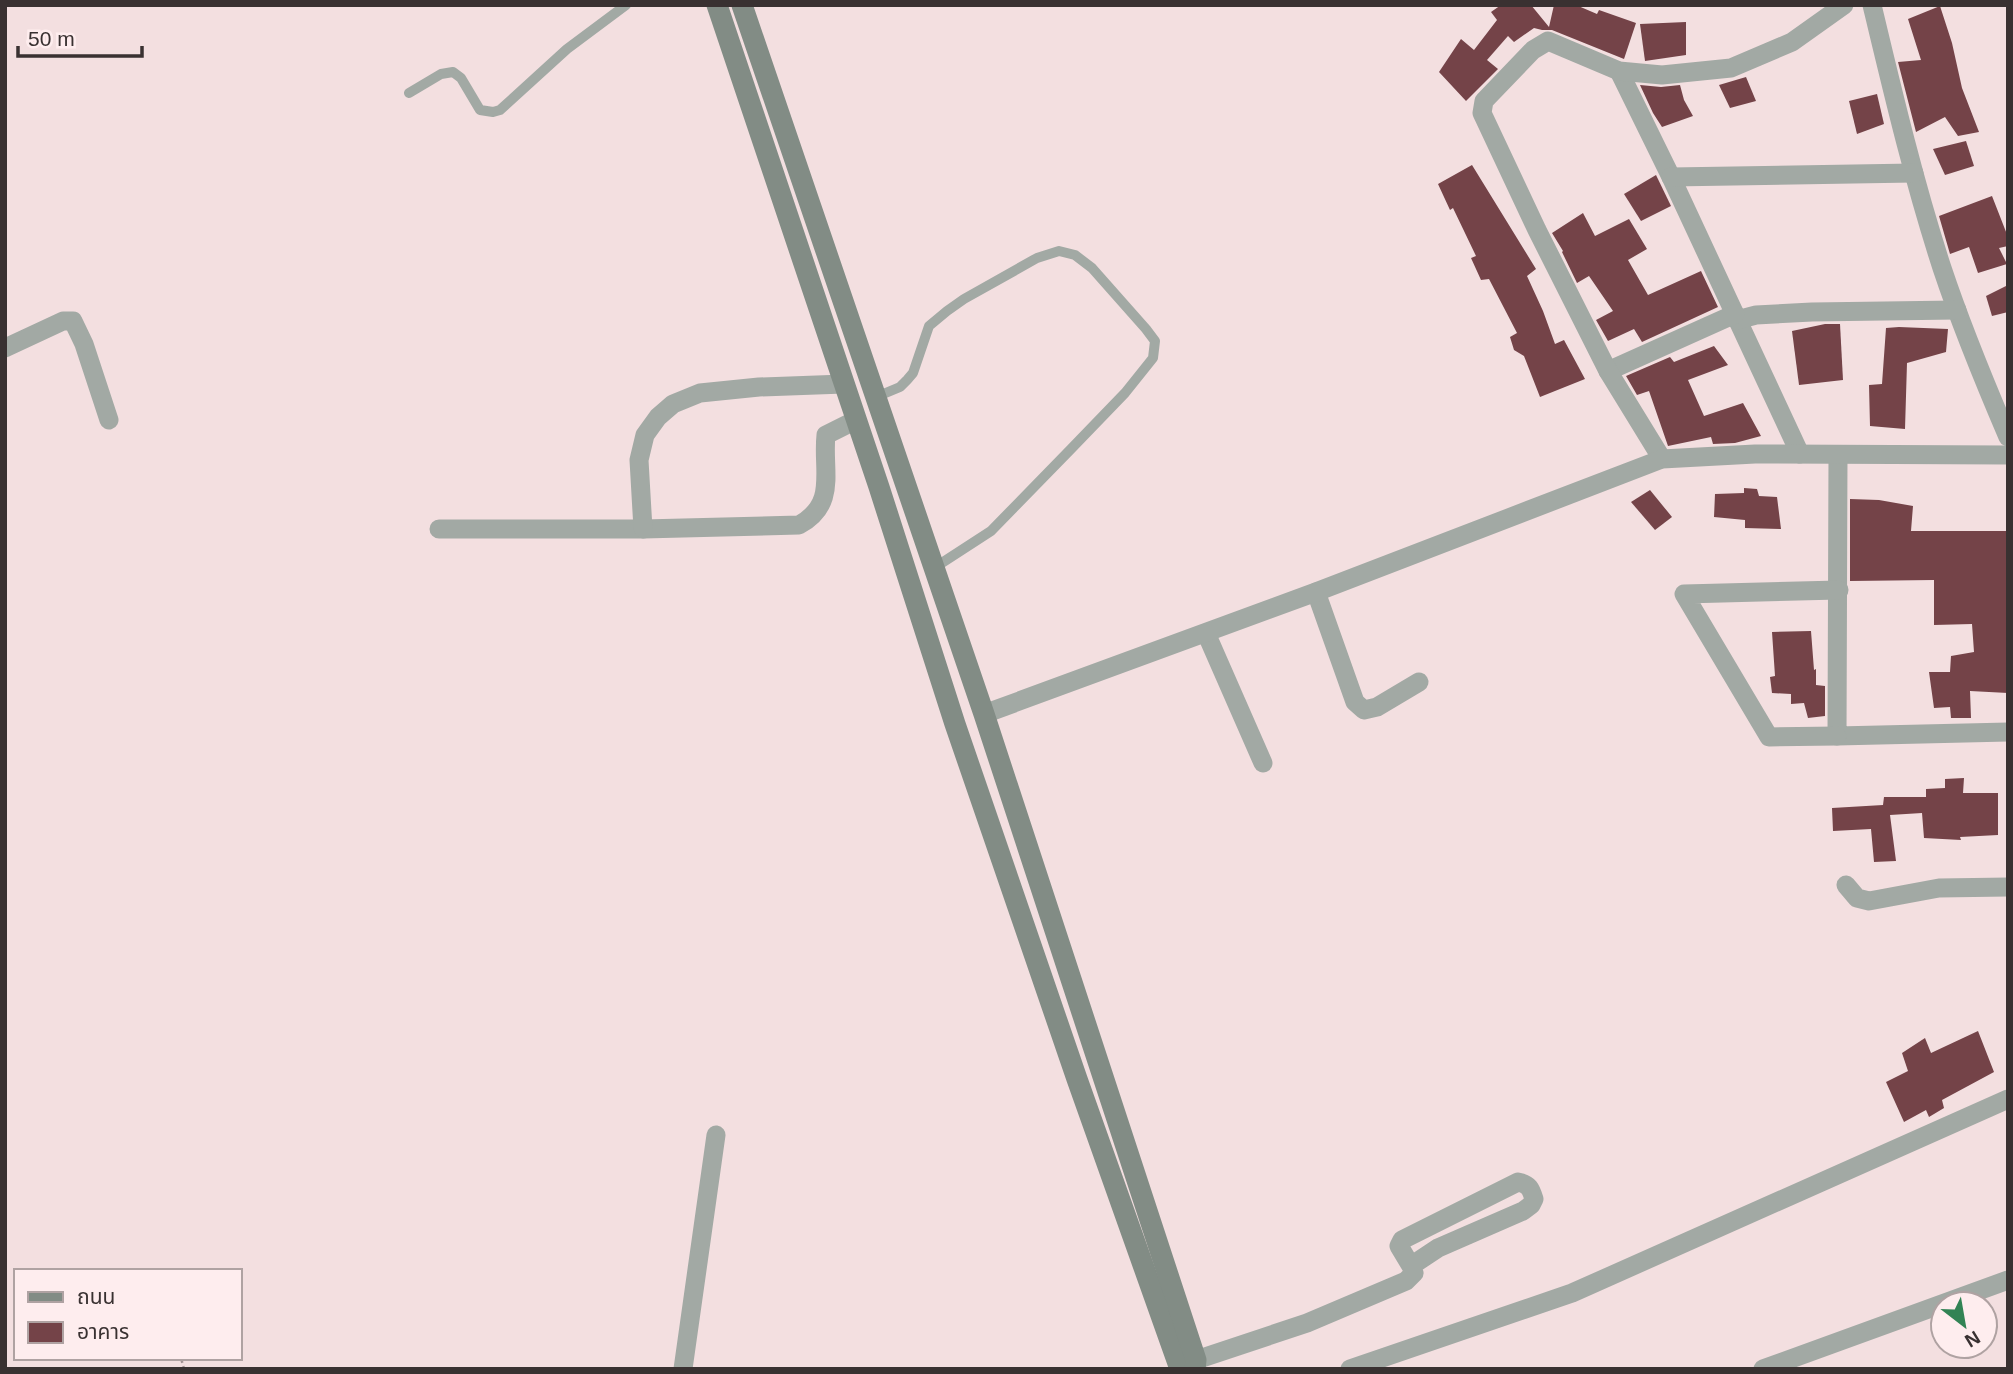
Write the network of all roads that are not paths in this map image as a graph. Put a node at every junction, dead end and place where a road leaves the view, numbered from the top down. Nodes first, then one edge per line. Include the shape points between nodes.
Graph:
1 (626, 5) edge
2 (717, 5) edge
3 (742, 5) edge
4 (1844, 5) edge
5 (1872, 5) edge
6 (1619, 71) junction
7 (409, 93) dead end
8 (1914, 173) junction
9 (1671, 177) junction
10 (1957, 310) junction
11 (1736, 317) junction
12 (5, 348) edge
13 (1608, 371) junction
14 (844, 384) junction
15 (876, 397) junction
16 (109, 420) dead end
17 (856, 420) junction
18 (2008, 437) edge
19 (1800, 454) junction
20 (1838, 454) junction
21 (2008, 455) edge
22 (1662, 459) junction
23 (439, 529) dead end
24 (643, 529) junction
25 (934, 569) junction
26 (1839, 590) junction
27 (1316, 592) junction
28 (1206, 633) junction
29 (1419, 682) dead end
30 (984, 715) junction
31 (2008, 732) edge
32 (1837, 736) junction
33 (1263, 763) dead end
34 (1846, 885) dead end
35 (2008, 887) edge
36 (2008, 1099) edge
37 (716, 1135) dead end
38 (1411, 1266) junction
39 (2008, 1280) edge
40 (1190, 1366) edge
41 (683, 1369) edge
42 (1350, 1369) edge
43 (1763, 1369) edge

1 - 7 lane via 493,113 480,110 453,72
2 - 14 main road
3 - 15 main road
4 - 6 street via 1793,42 1731,68 1662,75
5 - 8 street
6 - 9 street
6 - 13 street via 1548,41 1533,50 1485,101 1482,113
8 - 9 street
8 - 10 street
9 - 11 street
10 - 11 street
10 - 18 street
11 - 13 street
11 - 19 street
12 - 16 street via 62,321 72,321
13 - 22 street
14 - 17 main road
14 - 24 street via 700,393 673,404 645,435 642,447
15 - 25 main road
15 - 25 lane via 907,380 929,326 947,311 1037,258 1059,251 1092,268 1154,341 1153,358 1070,450 991,531
17 - 24 street via 825,435 827,486 816,514 799,524
17 - 40 main road via 1077,1079
19 - 20 street
19 - 22 street
20 - 21 street
20 - 26 street
22 - 27 street
23 - 24 street
25 - 30 main road
26 - 32 street
26 - 32 street via 1684,594 1769,737
27 - 28 street
27 - 29 street via 1354,702 1364,710 1377,707
28 - 30 street
28 - 33 street
30 - 40 main road
31 - 32 street
34 - 35 street via 1857,898 1869,901 1939,888
36 - 42 street via 1572,1293
37 - 41 street
38 - 38 street via 1399,1246 1402,1240 1518,1182 1531,1189 1534,1199 1523,1211 1438,1248
38 - 40 street via 1412,1277 1387,1291
39 - 43 street

